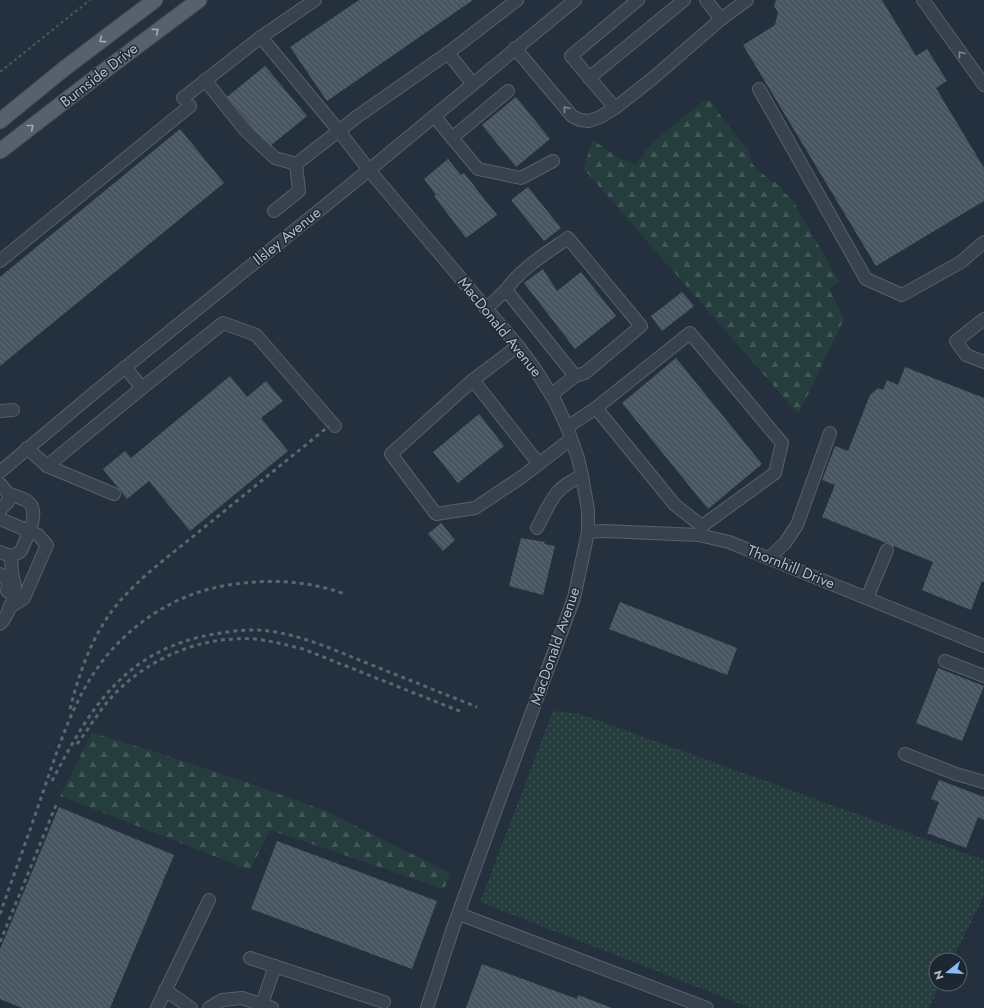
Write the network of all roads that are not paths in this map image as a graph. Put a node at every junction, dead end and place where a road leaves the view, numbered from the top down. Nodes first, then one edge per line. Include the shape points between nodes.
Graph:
1 (155, 0) edge
2 (198, 0) edge
3 (315, 0) edge
4 (517, 0) edge
5 (575, 0) edge
6 (638, 0) edge
7 (684, 0) edge
8 (706, 0) edge
9 (747, 0) edge
10 (923, 0) edge
11 (721, 19) junction
12 (261, 37) junction
13 (515, 48) junction
14 (448, 53) junction
15 (590, 78) junction
16 (205, 80) junction
17 (473, 84) junction
18 (984, 85) edge
19 (759, 89) dead end
20 (508, 91) dead end
21 (615, 108) junction
22 (434, 116) junction
23 (0, 121) edge
24 (339, 131) junction
25 (452, 138) junction
26 (0, 151) edge
27 (553, 161) dead end
28 (296, 164) junction
29 (369, 170) junction
30 (274, 211) dead end
31 (984, 242) edge
32 (0, 261) edge
33 (506, 290) junction
34 (486, 308) junction
35 (984, 319) edge
36 (518, 346) junction
37 (984, 362) edge
38 (126, 367) junction
39 (575, 376) junction
40 (473, 380) junction
41 (142, 388) junction
42 (551, 395) junction
43 (596, 408) junction
44 (13, 410) dead end
45 (0, 411) edge
46 (335, 426) dead end
47 (567, 428) junction
48 (830, 433) dead end
49 (571, 440) junction
50 (27, 448) junction
51 (539, 464) junction
52 (47, 466) junction
53 (0, 472) edge
54 (582, 476) junction
55 (0, 484) edge
56 (9, 494) junction
57 (114, 494) dead end
58 (0, 510) edge
59 (0, 519) edge
60 (537, 528) dead end
61 (29, 531) junction
62 (701, 531) junction
63 (588, 532) junction
64 (887, 550) dead end
65 (5, 554) edge
66 (769, 558) junction
67 (0, 574) edge
68 (867, 598) junction
69 (3, 617) edge
70 (984, 646) edge
71 (945, 661) dead end
72 (984, 676) edge
73 (905, 754) dead end
74 (984, 782) edge
75 (209, 900) dead end
76 (458, 914) junction
77 (250, 958) dead end
78 (275, 966) junction
79 (165, 990) junction
80 (377, 1003) edge
81 (267, 1006) edge
82 (156, 1008) edge
83 (191, 1008) edge
84 (209, 1008) edge
85 (427, 1008) edge
86 (707, 1008) edge

1 -> 23 main road, Burnside Drive
26 -> 2 main road, Burnside Drive
3 - 12 street
4 - 14 street
5 - 13 street, Ilsley Avenue
6 - 15 street via 571,56
7 - 15 street
8 - 11 street
9 - 11 street
18 -> 10 street
11 - 21 street
12 - 16 street
12 - 24 street, MacDonald Avenue
13 - 17 street, Ilsley Avenue
21 -> 13 street via 589,121 572,116
14 - 17 street
14 - 24 street
15 - 21 street
16 - 28 street via 245,130 275,158
16 - 32 street via 187,102
17 - 22 street, Ilsley Avenue
19 - 31 street via 866,279 902,295 960,262
20 - 25 street
22 - 25 street
22 - 29 street, Ilsley Avenue
24 - 28 street
24 - 29 street, MacDonald Avenue
25 - 27 street via 478,169 521,178
28 - 30 street via 299,191
29 - 34 street, MacDonald Avenue
29 - 38 street, Ilsley Avenue
33 - 34 street
33 - 39 street
33 - 39 street via 513,280 568,238 641,326 585,373
34 - 36 street, MacDonald Avenue
35 - 37 street via 956,341 966,355
36 - 40 street
36 - 42 street, MacDonald Avenue
38 - 41 street
38 - 50 street, Ilsley Avenue
39 - 42 street
40 - 51 street
40 - 51 street via 391,454 436,514 475,508
41 - 46 street via 223,323 256,335
41 - 52 street
42 - 47 street, MacDonald Avenue
43 - 47 street
43 - 62 street via 675,505
43 - 62 street via 690,333 782,443 775,473
44 - 45 street
47 - 49 street, MacDonald Avenue
48 - 66 street via 797,525 785,543
49 - 51 street
49 - 54 street, MacDonald Avenue
50 - 52 street
50 - 53 street, Ilsley Avenue
52 - 57 street
54 - 60 street via 569,481 556,493
54 - 63 street, MacDonald Avenue via 588,510
55 - 56 street
56 - 58 street via 8,502
56 - 61 street via 27,501 33,508 34,516
59 - 61 street
61 - 65 street via 21,551 16,555
61 - 69 street via 38,535 47,545 24,598
62 - 63 street, Thornhill Drive
62 - 66 street, Thornhill Drive
63 - 76 street, MacDonald Avenue via 574,598
64 - 68 street
65 - 69 street via 12,560 15,589
66 - 68 street, Thornhill Drive
67 - 69 street via 8,582
68 - 70 street, Thornhill Drive
71 - 72 street
73 - 74 street
75 - 79 street
76 - 85 street, MacDonald Avenue
76 - 86 street
77 - 78 street
78 - 80 street
78 - 81 street
79 - 82 street
79 - 83 street
81 - 84 street via 242,998 222,1000

